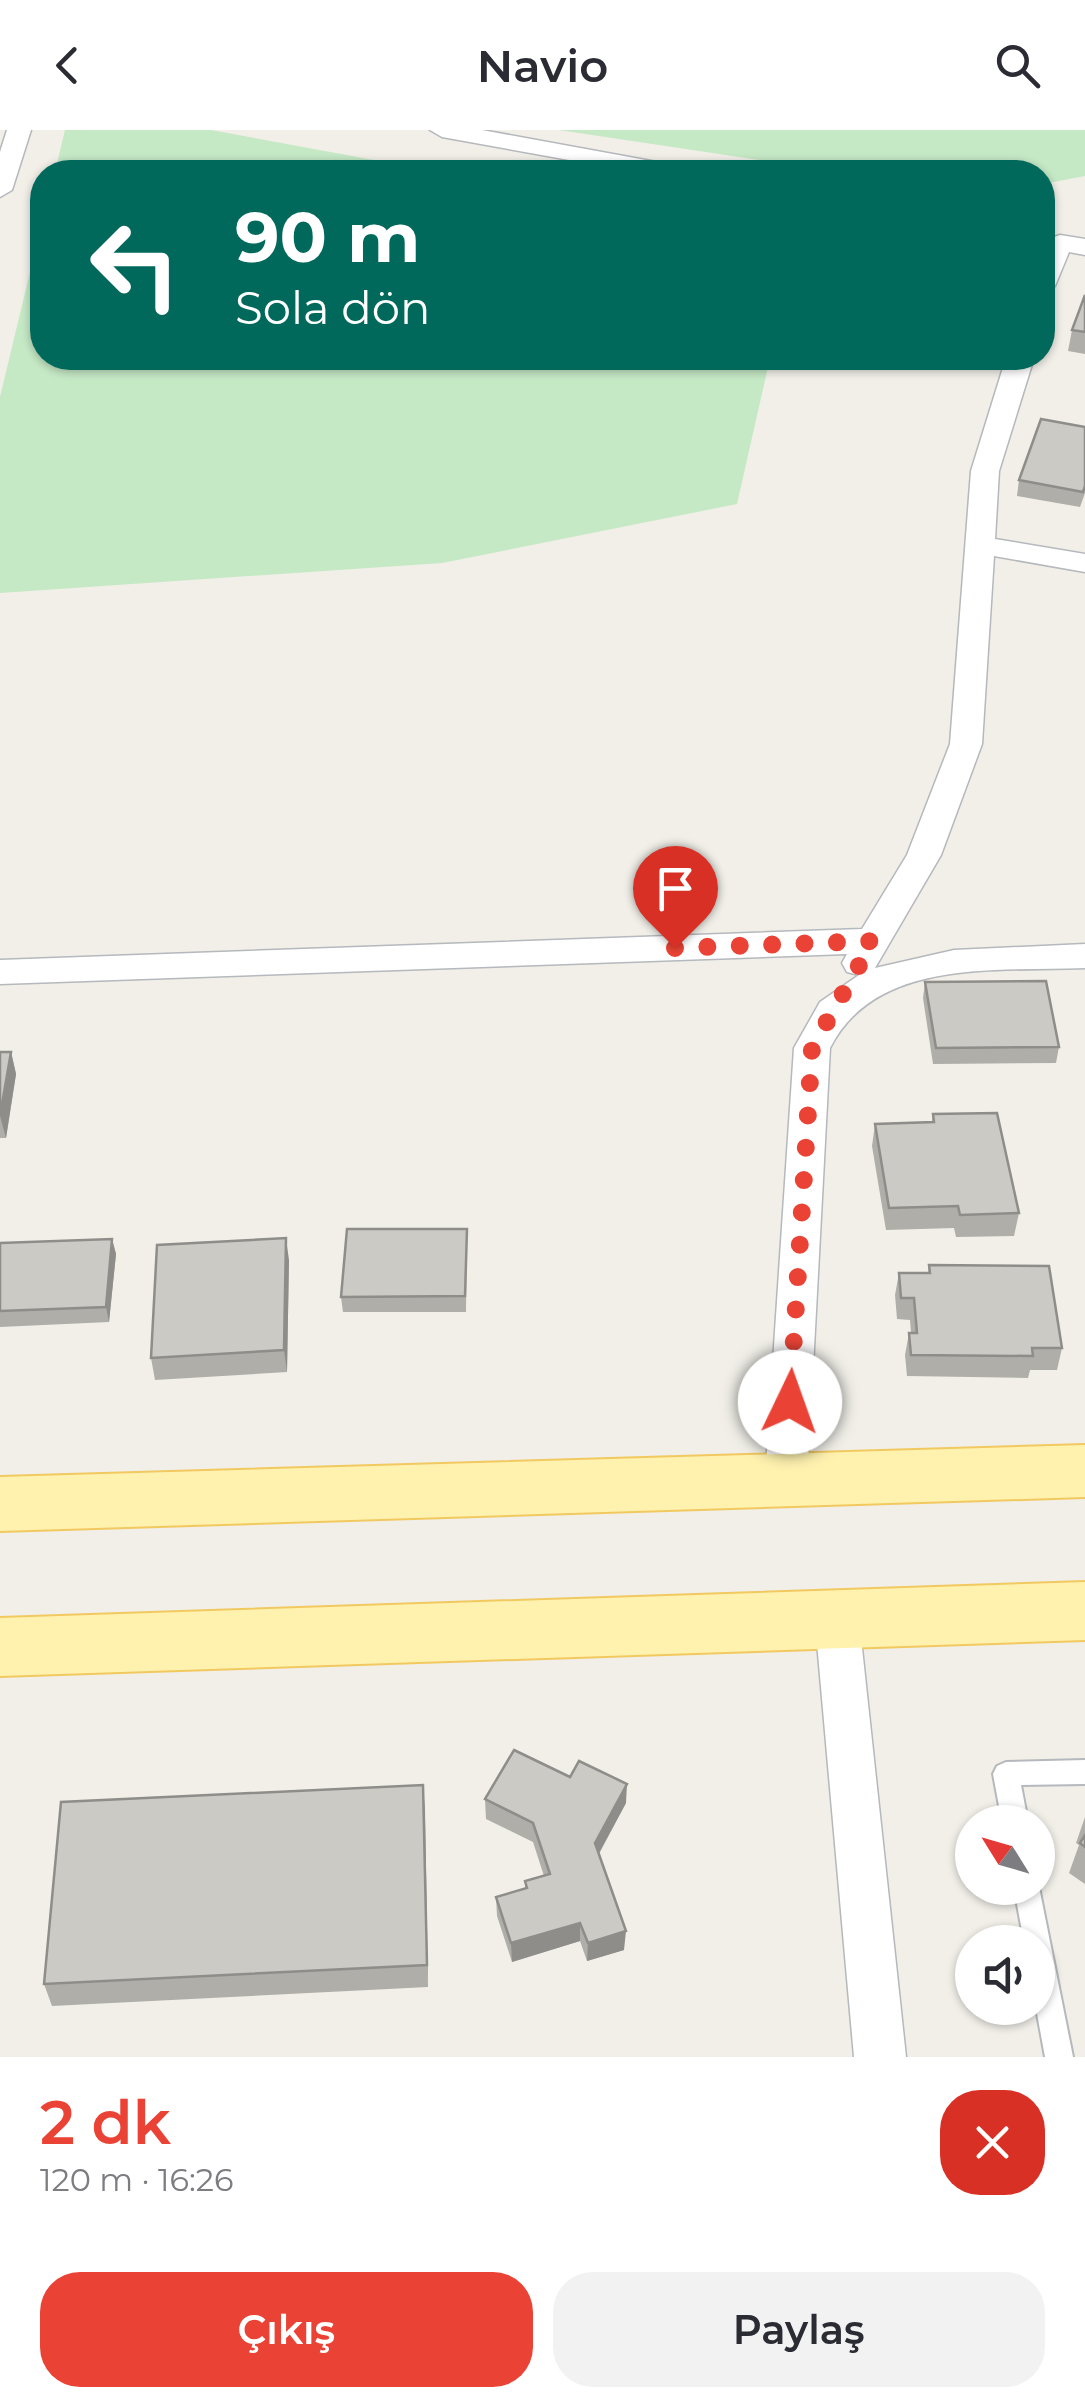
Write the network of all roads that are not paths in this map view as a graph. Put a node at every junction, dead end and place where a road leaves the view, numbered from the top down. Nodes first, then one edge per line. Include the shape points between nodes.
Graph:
1 (19, 130) edge
2 (442, 130) edge
3 (607, 160) edge
4 (0, 190) edge
5 (1016, 370) edge
6 (980, 544) junction
7 (1085, 563) edge
8 (873, 941) junction
9 (1085, 956) edge
10 (0, 972) edge
11 (834, 1009) junction
12 (1085, 1472) edge
13 (786, 1480) junction
14 (0, 1504) edge
15 (1085, 1611) edge
16 (837, 1620) junction
17 (0, 1647) edge
18 (1085, 1772) edge
19 (1012, 1805) edge
20 (1053, 2025) edge
21 (880, 2057) edge
22 (1059, 2057) edge

1 - 4 street
2 - 3 street
5 - 6 street via 985,471
6 - 7 street
6 - 8 street via 966,744 924,854
8 - 10 street
8 - 11 street
9 - 11 street via 923,966 863,986
11 - 13 street via 812,1048
12 - 13 main road
13 - 14 main road
15 - 16 main road
16 - 17 main road
16 - 21 street
18 - 19 lane via 1006,1774
20 - 22 lane

